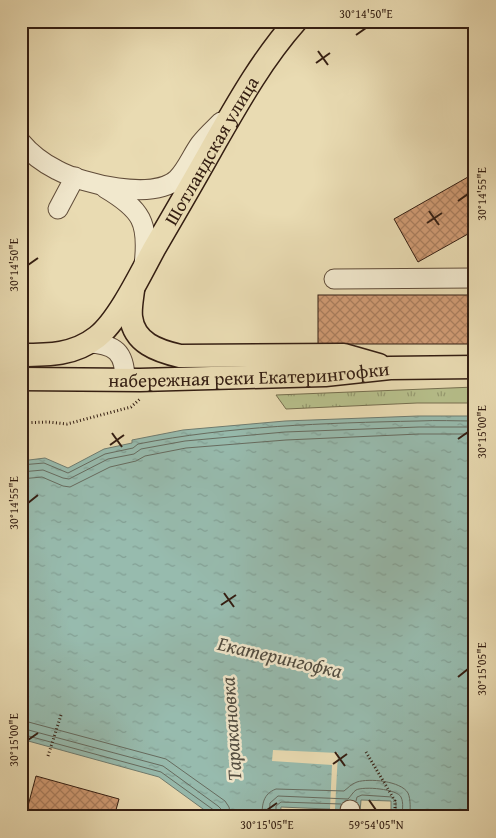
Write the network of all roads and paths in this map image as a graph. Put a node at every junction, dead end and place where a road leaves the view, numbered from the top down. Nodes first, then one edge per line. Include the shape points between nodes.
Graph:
1 (296, 21) edge
2 (236, 107) junction
3 (23, 146) edge
4 (76, 178) junction
5 (102, 186) junction
6 (58, 209) dead end
7 (138, 277) junction
8 (475, 278) edge
9 (334, 279) dead end
10 (88, 343) junction
11 (21, 355) edge
12 (475, 367) edge
13 (390, 368) junction
14 (21, 379) edge
15 (125, 380) junction
16 (140, 399) dead end
17 (21, 423) edge
18 (61, 715) dead end
19 (366, 752) dead end
20 (48, 756) dead end
21 (395, 816) edge

1 - 2 main road, Шотландская улица via 276,44
2 - 5 street via 201,143 177,179 166,186 146,190
2 - 7 main road, Шотландская улица
3 - 4 street via 38,159
4 - 5 street
4 - 6 street
5 - 7 street via 136,210 142,222 146,244
7 - 10 main road, Шотландская улица via 106,330
7 - 13 main road via 131,315 133,324 146,344 160,351 180,356 344,355
8 - 9 street
10 - 11 main road, Шотландская улица via 55,355
10 - 15 street via 104,344 114,349 122,358
12 - 13 main road, набережная реки Екатерингофки
13 - 15 main road, набережная реки Екатерингофки via 325,375
14 - 15 main road, набережная реки Екатерингофки
16 - 17 path via 131,407 67,424
18 - 20 path
19 - 21 path via 395,800

